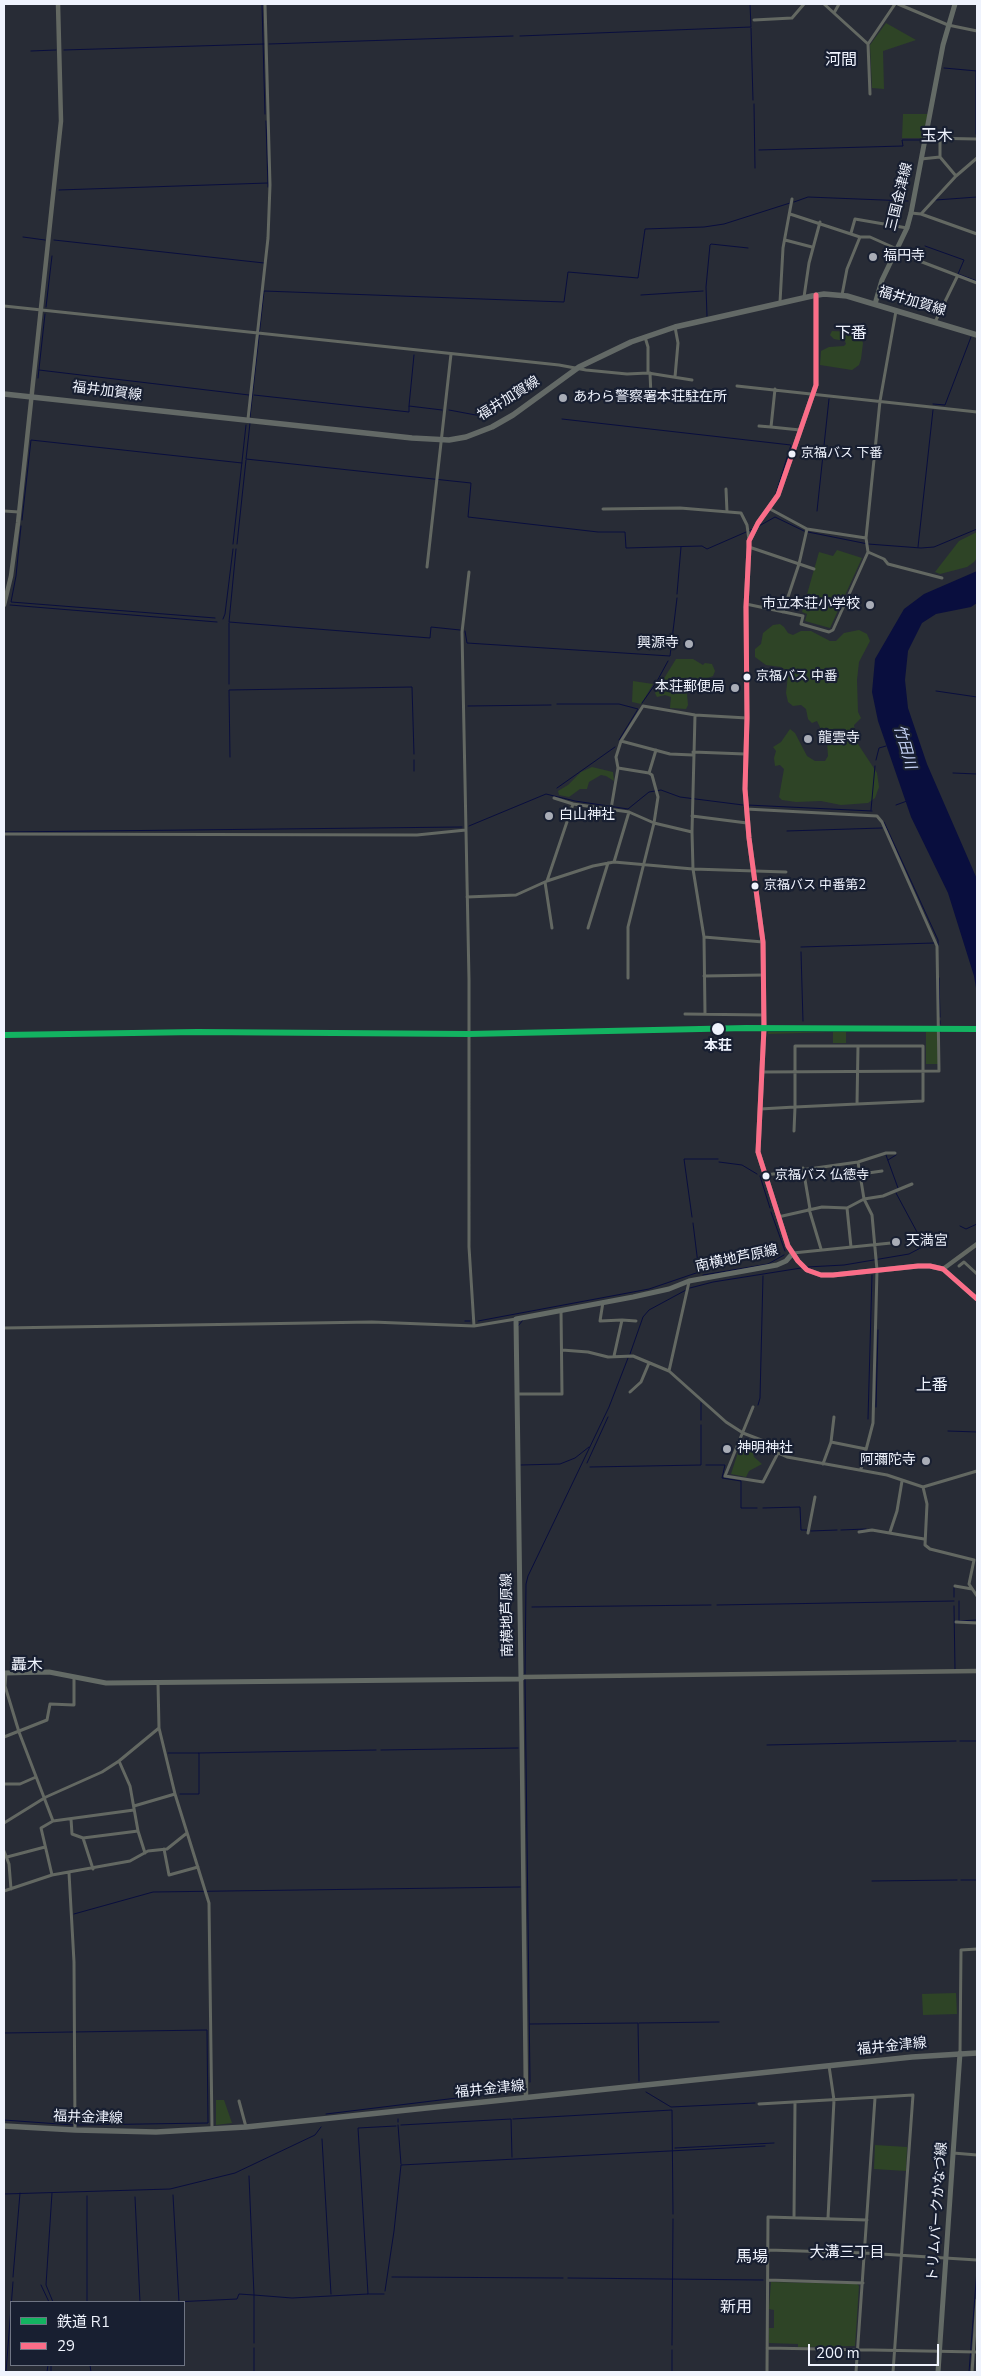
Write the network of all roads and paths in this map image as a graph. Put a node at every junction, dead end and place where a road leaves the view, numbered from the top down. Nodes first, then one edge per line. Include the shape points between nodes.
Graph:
1 (58, 4) edge
2 (265, 4) edge
3 (804, 4) edge
4 (824, 4) edge
5 (839, 4) edge
6 (897, 4) edge
7 (955, 4) edge
8 (907, 6) edge
9 (834, 13) junction
10 (754, 20) dead end
11 (948, 25) junction
12 (977, 31) edge
13 (868, 44) junction
14 (870, 94) dead end
15 (926, 138) junction
16 (940, 138) junction
17 (977, 139) edge
18 (940, 158) junction
19 (977, 158) edge
20 (921, 159) junction
21 (956, 176) junction
22 (792, 199) dead end
23 (911, 213) junction
24 (790, 214) junction
25 (921, 214) junction
26 (820, 222) junction
27 (907, 228) junction
28 (851, 233) junction
29 (977, 234) edge
30 (860, 237) junction
31 (785, 240) junction
32 (812, 247) junction
33 (897, 250) junction
34 (957, 276) junction
35 (977, 283) edge
36 (816, 295) junction
37 (842, 295) junction
38 (804, 297) junction
39 (780, 303) junction
40 (875, 304) junction
41 (4, 306) edge
42 (42, 310) junction
43 (896, 311) junction
44 (935, 322) junction
45 (675, 327) junction
46 (258, 334) junction
47 (977, 334) edge
48 (645, 336) junction
49 (451, 354) junction
50 (579, 367) junction
51 (649, 373) junction
52 (675, 378) junction
53 (692, 380) dead end
54 (737, 386) dead end
55 (775, 389) junction
56 (814, 393) junction
57 (4, 394) edge
58 (651, 396) dead end
59 (32, 397) junction
60 (880, 401) junction
61 (977, 412) edge
62 (248, 420) junction
63 (759, 426) dead end
64 (771, 427) junction
65 (800, 430) junction
66 (441, 440) junction
67 (726, 489) dead end
68 (603, 509) dead end
69 (770, 509) junction
70 (4, 511) edge
71 (19, 512) junction
72 (726, 512) junction
73 (758, 523) junction
74 (748, 525) junction
75 (807, 529) junction
76 (866, 538) junction
77 (749, 540) junction
78 (749, 547) junction
79 (868, 552) junction
80 (799, 564) junction
81 (427, 567) dead end
82 (814, 569) dead end
83 (469, 572) dead end
84 (942, 578) dead end
85 (4, 604) edge
86 (746, 604) junction
87 (784, 612) junction
88 (695, 714) junction
89 (747, 718) junction
90 (621, 741) junction
91 (656, 750) junction
92 (693, 754) junction
93 (745, 754) junction
94 (618, 768) junction
95 (649, 773) junction
96 (554, 798) dead end
97 (573, 804) junction
98 (746, 806) junction
99 (612, 807) junction
100 (629, 812) junction
101 (692, 816) junction
102 (654, 823) junction
103 (748, 823) junction
104 (466, 830) junction
105 (692, 832) junction
106 (4, 834) edge
107 (614, 862) junction
108 (608, 864) junction
109 (643, 864) junction
110 (693, 869) junction
111 (754, 872) junction
112 (786, 872) dead end
113 (546, 882) junction
114 (467, 897) junction
115 (552, 928) dead end
116 (588, 928) dead end
117 (704, 937) junction
118 (763, 942) junction
119 (764, 975) junction
120 (704, 976) junction
121 (628, 978) dead end
122 (686, 1014) dead end
123 (705, 1014) junction
124 (764, 1015) junction
125 (858, 1046) junction
126 (924, 1071) junction
127 (761, 1072) junction
128 (795, 1072) junction
129 (857, 1072) junction
130 (857, 1104) junction
131 (795, 1108) junction
132 (759, 1109) junction
133 (794, 1131) dead end
134 (895, 1153) dead end
135 (858, 1162) junction
136 (802, 1168) junction
137 (882, 1171) dead end
138 (861, 1174) junction
139 (764, 1175) junction
140 (912, 1184) dead end
141 (864, 1199) junction
142 (848, 1208) junction
143 (810, 1209) junction
144 (778, 1218) junction
145 (891, 1243) dead end
146 (977, 1244) edge
147 (874, 1245) junction
148 (851, 1248) junction
149 (821, 1249) junction
150 (793, 1253) junction
151 (959, 1266) dead end
152 (943, 1269) junction
153 (877, 1270) junction
154 (977, 1274) edge
155 (689, 1281) junction
156 (977, 1299) edge
157 (603, 1302) junction
158 (561, 1310) junction
159 (516, 1319) junction
160 (622, 1320) junction
161 (636, 1321) dead end
162 (474, 1326) junction
163 (4, 1328) edge
164 (562, 1350) junction
165 (614, 1356) junction
166 (649, 1363) junction
167 (669, 1371) junction
168 (630, 1392) dead end
169 (516, 1394) junction
170 (753, 1407) dead end
171 (834, 1418) dead end
172 (743, 1433) junction
173 (831, 1442) junction
174 (866, 1449) junction
175 (778, 1454) junction
176 (824, 1464) junction
177 (861, 1469) junction
178 (977, 1471) edge
179 (902, 1481) junction
180 (923, 1487) junction
181 (815, 1497) dead end
182 (859, 1532) dead end
183 (890, 1532) junction
184 (808, 1533) dead end
185 (924, 1539) junction
186 (955, 1586) dead end
187 (972, 1589) junction
188 (977, 1596) edge
189 (956, 1622) dead end
190 (977, 1623) edge
191 (977, 1670) edge
192 (5, 1673) edge
193 (74, 1677) junction
194 (525, 1678) junction
195 (158, 1683) junction
196 (159, 1728) junction
197 (19, 1732) junction
198 (4, 1737) edge
199 (119, 1762) junction
200 (36, 1777) junction
201 (4, 1784) edge
202 (175, 1794) junction
203 (46, 1797) junction
204 (134, 1808) junction
205 (71, 1819) junction
206 (53, 1821) junction
207 (4, 1823) edge
208 (138, 1831) junction
209 (187, 1833) junction
210 (83, 1838) junction
211 (45, 1847) junction
212 (164, 1850) junction
213 (4, 1852) edge
214 (145, 1853) junction
215 (7, 1858) junction
216 (198, 1867) junction
217 (93, 1869) junction
218 (69, 1873) junction
219 (52, 1875) junction
220 (12, 1890) junction
221 (4, 1891) edge
222 (977, 1949) edge
223 (977, 2052) edge
224 (960, 2053) junction
225 (829, 2066) junction
226 (526, 2098) junction
227 (875, 2098) junction
228 (834, 2100) junction
229 (239, 2101) dead end
230 (795, 2102) junction
231 (759, 2104) dead end
232 (4, 2126) edge
233 (246, 2128) junction
234 (75, 2130) junction
235 (212, 2130) junction
236 (953, 2153) junction
237 (977, 2155) edge
238 (794, 2218) junction
239 (828, 2218) junction
240 (866, 2220) junction
241 (768, 2250) junction
242 (865, 2253) junction
243 (901, 2255) junction
244 (946, 2258) junction
245 (977, 2260) edge
246 (768, 2280) junction
247 (863, 2283) junction
248 (977, 2300) edge
249 (767, 2348) junction
250 (858, 2350) junction
251 (895, 2350) junction
252 (939, 2351) junction
253 (975, 2352) edge
254 (767, 2372) edge
255 (856, 2372) edge
256 (893, 2372) edge
257 (938, 2372) edge
258 (972, 2372) edge

1 - 42 street via 61,121
2 - 46 street via 270,185
3 - 10 street via 792,18
4 - 9 street
5 - 9 street
6 - 8 street
6 - 13 street
7 - 11 main road, 三国金津線
8 - 11 street
9 - 13 street
11 - 12 street
11 - 15 main road, 三国金津線
13 - 14 street
15 - 16 street
15 - 20 main road, 三国金津線
16 - 17 street
16 - 18 street
18 - 20 street
18 - 21 street
19 - 21 street
20 - 23 main road, 三国金津線
21 - 25 street
22 - 24 street
23 - 25 street
23 - 27 main road, 三国金津線
24 - 26 street
24 - 31 street
25 - 29 street
26 - 28 street
26 - 32 street
27 - 28 street via 855,218
27 - 33 main road, 三国金津線
28 - 30 street
30 - 33 street via 870,237
30 - 37 street via 847,269
31 - 32 street
31 - 39 street
32 - 38 street
33 - 34 street
33 - 40 main road, 三国金津線 via 882,280
34 - 35 street
34 - 44 street
36 - 37 main road, 福井加賀線
36 - 38 main road, 福井加賀線
36 - 56 main road
37 - 40 main road, 福井加賀線
38 - 39 main road, 福井加賀線
39 - 45 main road, 福井加賀線
40 - 43 main road, 福井加賀線
41 - 42 street
42 - 46 street
42 - 59 street
43 - 44 main road, 福井加賀線
43 - 60 street
44 - 47 main road, 福井加賀線
45 - 48 main road, 福井加賀線
45 - 52 street via 678,343
46 - 49 street
46 - 62 street
48 - 50 main road, 福井加賀線
48 - 51 street
49 - 50 street
49 - 66 street
50 - 51 street via 628,374
50 - 66 main road, 福井加賀線 via 492,427 461,438
51 - 52 street
51 - 58 street
52 - 53 street
54 - 55 street
55 - 56 street
55 - 64 street
56 - 60 street
56 - 65 main road
57 - 59 main road, 福井加賀線
59 - 62 main road, 福井加賀線
59 - 71 street
60 - 61 street
60 - 76 street
62 - 66 main road, 福井加賀線
63 - 64 street
64 - 65 street
65 - 69 main road via 778,496
66 - 81 street
67 - 72 street
68 - 72 street via 680,508
69 - 73 main road
69 - 75 street
70 - 71 street
71 - 85 street
72 - 74 street via 741,514
73 - 74 street
73 - 77 main road
74 - 77 street
75 - 76 street
75 - 80 street
76 - 79 street
77 - 78 main road
78 - 80 street
78 - 86 main road
79 - 84 street via 888,564
79 - 87 street via 834,630 830,632 801,624 803,616
80 - 82 street
80 - 87 street
83 - 104 street via 462,632
86 - 87 street
86 - 89 main road
88 - 89 street
88 - 90 street via 643,706
88 - 92 street
89 - 93 main road
90 - 91 street
90 - 94 street via 616,757
91 - 92 street
91 - 95 street
92 - 93 street
92 - 101 street
93 - 98 main road
94 - 95 street
94 - 99 street
95 - 102 street via 658,797
96 - 97 street
97 - 99 street
97 - 113 street
98 - 103 main road
98 - 126 street via 877,816 882,822 937,946 939,1071
99 - 100 street
100 - 102 street
100 - 107 street
101 - 103 street
101 - 105 street
102 - 105 street
102 - 109 street
103 - 111 main road
104 - 106 street via 417,835
104 - 114 street
105 - 110 street
107 - 108 street
107 - 109 street
108 - 113 street
108 - 116 street
109 - 110 street
109 - 121 street via 628,927
110 - 111 street
110 - 117 street
111 - 112 street
111 - 118 main road
113 - 114 street via 516,895
113 - 115 street
114 - 162 street via 470,1248
117 - 118 street
117 - 120 street
118 - 119 main road
119 - 120 street
119 - 124 main road
120 - 123 street
122 - 123 street
123 - 124 street
124 - 127 main road
125 - 126 street via 924,1046
125 - 128 street via 795,1046
125 - 129 street
126 - 129 street
126 - 130 street via 923,1101
127 - 128 street
127 - 132 main road
128 - 129 street
128 - 131 street
129 - 130 street
130 - 131 street
131 - 132 street
131 - 133 street
132 - 139 main road via 757,1145
134 - 135 street
135 - 136 street
135 - 138 street
136 - 139 street
136 - 143 street
137 - 138 street
138 - 141 street
139 - 144 main road
140 - 141 street via 883,1196
141 - 142 street
141 - 147 street via 872,1215
142 - 143 street via 822,1206
142 - 148 street
143 - 144 street
143 - 149 street
144 - 150 main road
145 - 147 street
146 - 152 street
147 - 148 street
147 - 153 street
148 - 149 street
149 - 150 street
150 - 153 main road via 807,1270 820,1275
150 - 155 main road, 南横地芦原線 via 777,1265
151 - 154 street via 964,1262
152 - 153 main road via 918,1266
152 - 156 main road
153 - 174 street via 873,1423
155 - 157 main road, 南横地芦原線 via 669,1289
155 - 167 street
157 - 158 main road, 南横地芦原線
157 - 160 street via 600,1321
158 - 159 main road, 南横地芦原線
158 - 164 street
159 - 162 street
159 - 169 main road, 南横地芦原線
160 - 161 street
160 - 165 street
162 - 163 street via 372,1322
164 - 165 street
164 - 169 street via 562,1394
165 - 166 street via 633,1356
166 - 167 street
166 - 168 street via 641,1382
167 - 172 street
169 - 194 main road, 南横地芦原線
170 - 172 street
171 - 173 street
172 - 175 street via 769,1443
172 - 175 street via 725,1476 763,1482
173 - 174 street
173 - 176 street
174 - 177 street
175 - 176 street
176 - 177 street
177 - 179 street
178 - 180 street
179 - 180 street
179 - 183 street
180 - 185 street via 928,1525
181 - 184 street
182 - 183 street
183 - 185 street
185 - 187 street via 930,1549 974,1560 969,1584
186 - 187 street
187 - 188 street
189 - 190 street
191 - 194 street
192 - 193 main road via 49,1672
192 - 197 street via 5,1686
193 - 195 main road via 106,1683
193 - 197 street via 74,1705 50,1704 47,1720
194 - 195 main road
194 - 226 street
195 - 196 street
196 - 199 street
196 - 202 street
197 - 198 street
197 - 200 street
199 - 203 street
199 - 204 street via 130,1786
200 - 201 street via 20,1784
200 - 203 street
202 - 204 street
202 - 209 street
203 - 206 street
203 - 207 street
204 - 205 street
204 - 208 street
205 - 206 street
205 - 210 street via 72,1834
206 - 211 street via 41,1828
208 - 210 street
208 - 214 street
209 - 212 street
209 - 216 street
210 - 217 street
211 - 215 street
211 - 219 street
212 - 214 street
212 - 216 street via 169,1875
213 - 215 street
214 - 217 street via 130,1861
215 - 220 street
216 - 235 street via 209,1903
217 - 218 street
218 - 219 street
218 - 234 street
219 - 220 street
220 - 221 street
222 - 224 street via 961,1950
223 - 224 main road, 福井金津線
224 - 225 main road, 福井金津線
224 - 236 main road, トリムパークかなづ線
225 - 226 main road, 福井金津線
225 - 228 street
226 - 233 main road, 福井金津線
227 - 228 street
227 - 240 street
227 - 243 street via 912,2095
228 - 230 street
228 - 239 street
229 - 233 street
230 - 231 street
230 - 238 street
232 - 234 main road, 福井金津線
233 - 235 main road, 福井金津線
234 - 235 main road, 福井金津線
236 - 237 street
236 - 244 main road, トリムパークかなづ線
238 - 239 street
238 - 241 street via 768,2217
239 - 240 street
240 - 242 street
241 - 242 street
241 - 246 street
242 - 243 street
242 - 247 street
243 - 244 street
243 - 251 street
244 - 245 street
244 - 252 main road, トリムパークかなづ線
246 - 247 street
246 - 249 street
247 - 250 street
248 - 253 street
249 - 250 street
249 - 254 street
250 - 251 street
250 - 255 street
251 - 252 street
251 - 256 street
252 - 253 street
252 - 257 main road, トリムパークかなづ線
253 - 258 street

